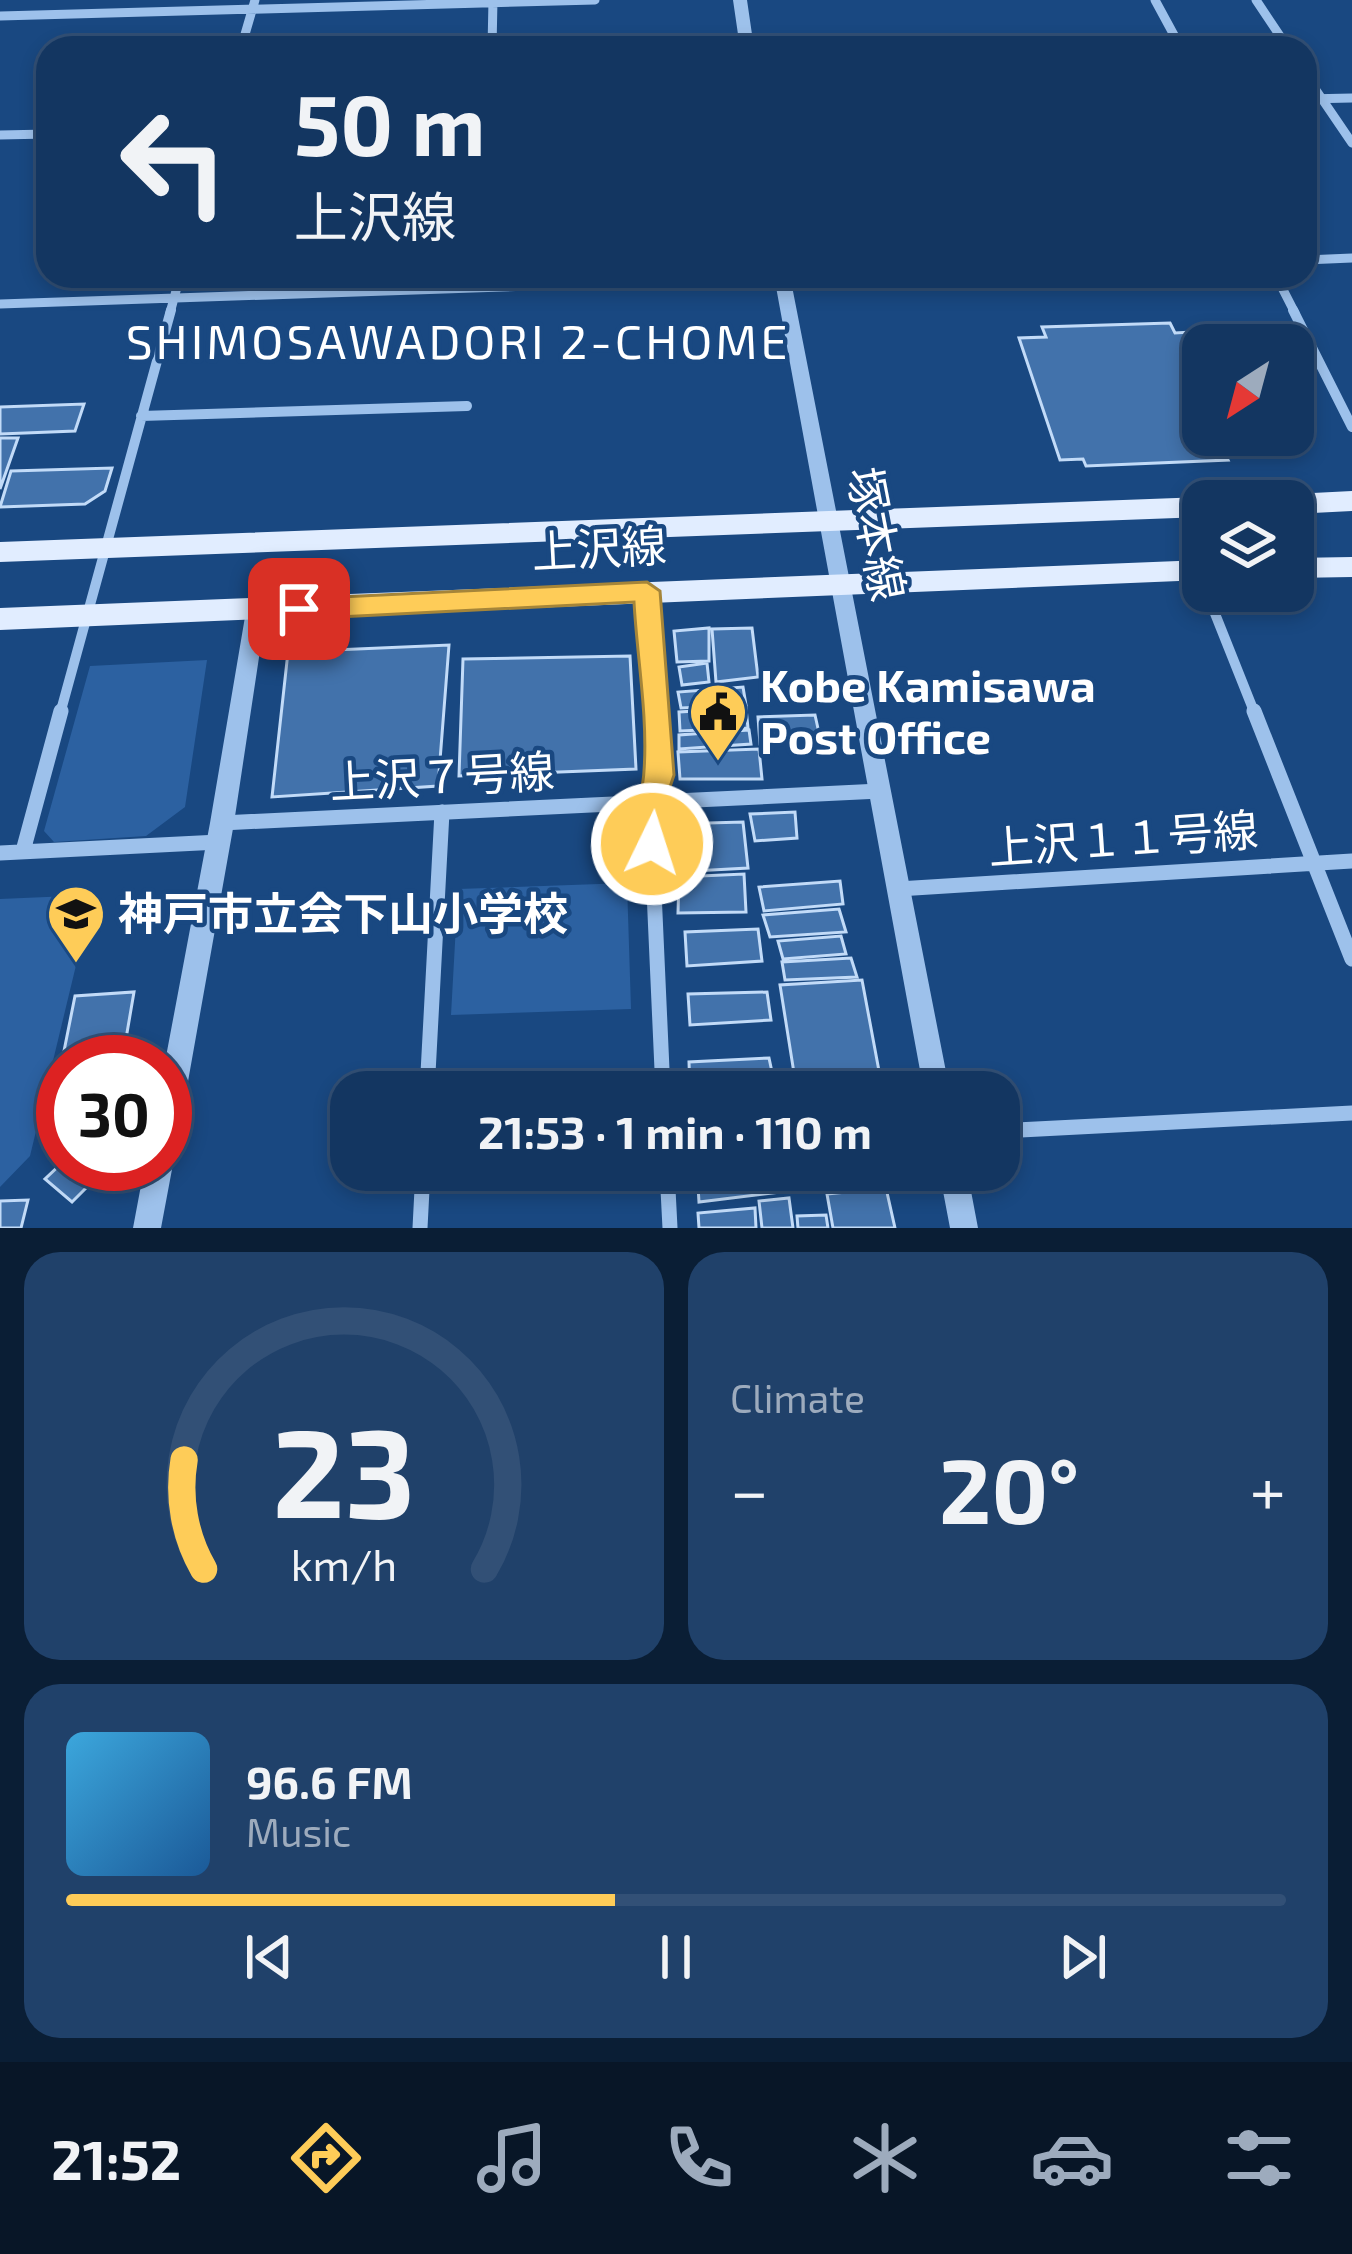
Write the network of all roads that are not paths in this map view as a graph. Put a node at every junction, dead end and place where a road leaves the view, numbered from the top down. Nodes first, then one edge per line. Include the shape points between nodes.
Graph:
1 (595, 0) edge
2 (740, 0) edge
3 (1155, 0) edge
4 (1256, 0) edge
5 (493, 2) edge
6 (254, 5) edge
7 (0, 16) edge
8 (245, 36) edge
9 (492, 36) edge
10 (745, 36) edge
11 (1174, 36) edge
12 (1280, 36) edge
13 (1317, 92) edge
14 (1352, 98) edge
15 (1317, 99) edge
16 (1322, 99) junction
17 (36, 134) edge
18 (0, 135) edge
19 (1352, 143) edge
20 (1352, 258) edge
21 (1317, 259) edge
22 (176, 288) edge
23 (503, 288) edge
24 (784, 288) edge
25 (1282, 288) edge
26 (173, 301) junction
27 (0, 304) edge
28 (1337, 397) junction
29 (1352, 397) edge
30 (467, 406) dead end
31 (141, 416) junction
32 (1352, 427) edge
33 (1352, 501) edge
34 (1314, 502) edge
35 (1182, 508) edge
36 (830, 522) junction
37 (105, 549) junction
38 (0, 552) edge
39 (1352, 567) edge
40 (1314, 568) edge
41 (1182, 579) edge
42 (844, 581) junction
43 (647, 591) junction
44 (256, 611) junction
45 (1215, 612) edge
46 (87, 616) junction
47 (0, 619) edge
48 (880, 791) junction
49 (650, 802) junction
50 (442, 812) junction
51 (221, 832) junction
52 (23, 851) junction
53 (0, 853) edge
54 (1352, 861) edge
55 (1313, 863) junction
56 (898, 889) junction
57 (1352, 959) edge
58 (183, 1035) edge
59 (428, 1071) edge
60 (662, 1071) edge
61 (934, 1071) edge
62 (1352, 1113) edge
63 (1020, 1130) edge
64 (154, 1191) edge
65 (422, 1191) edge
66 (668, 1191) edge
67 (956, 1191) edge
68 (147, 1228) edge
69 (420, 1228) edge
70 (670, 1228) edge
71 (964, 1228) edge

1 - 5 street
2 - 10 street
3 - 11 street
4 - 12 street
5 - 6 street
5 - 9 street
6 - 7 street
6 - 8 street
13 - 16 street
14 - 16 street
15 - 16 street
16 - 19 street
17 - 18 street
20 - 21 street
22 - 26 street
23 - 26 street
24 - 36 street, 塚本線
25 - 28 street
26 - 27 street
26 - 31 street
28 - 29 street
28 - 32 street
30 - 31 street
31 - 37 street
33 - 34 main road
35 - 36 main road, 上沢線
36 - 37 main road, 上沢線
36 - 42 street, 塚本線
37 - 38 main road, 上沢線
37 - 46 street
39 - 40 main road
41 - 42 main road, 上沢線
42 - 43 main road, 上沢線
42 - 48 street, 塚本線
43 - 44 main road, 上沢線
43 - 49 street via 659,775
44 - 46 main road, 上沢線
44 - 51 street
45 - 55 street
46 - 47 main road, 上沢線
46 - 52 street
48 - 49 street, 上沢７号線
48 - 56 street, 塚本線
49 - 50 street, 上沢７号線
49 - 60 street
50 - 51 street, 上沢７号線
50 - 59 street
51 - 52 street, 上沢７号線
51 - 58 street
52 - 53 street, 上沢７号線
54 - 55 street, 上沢１１号線
55 - 56 street, 上沢１１号線
55 - 57 street
56 - 61 street, 塚本線
62 - 63 street
64 - 68 street
65 - 69 street
66 - 70 street
67 - 71 street

